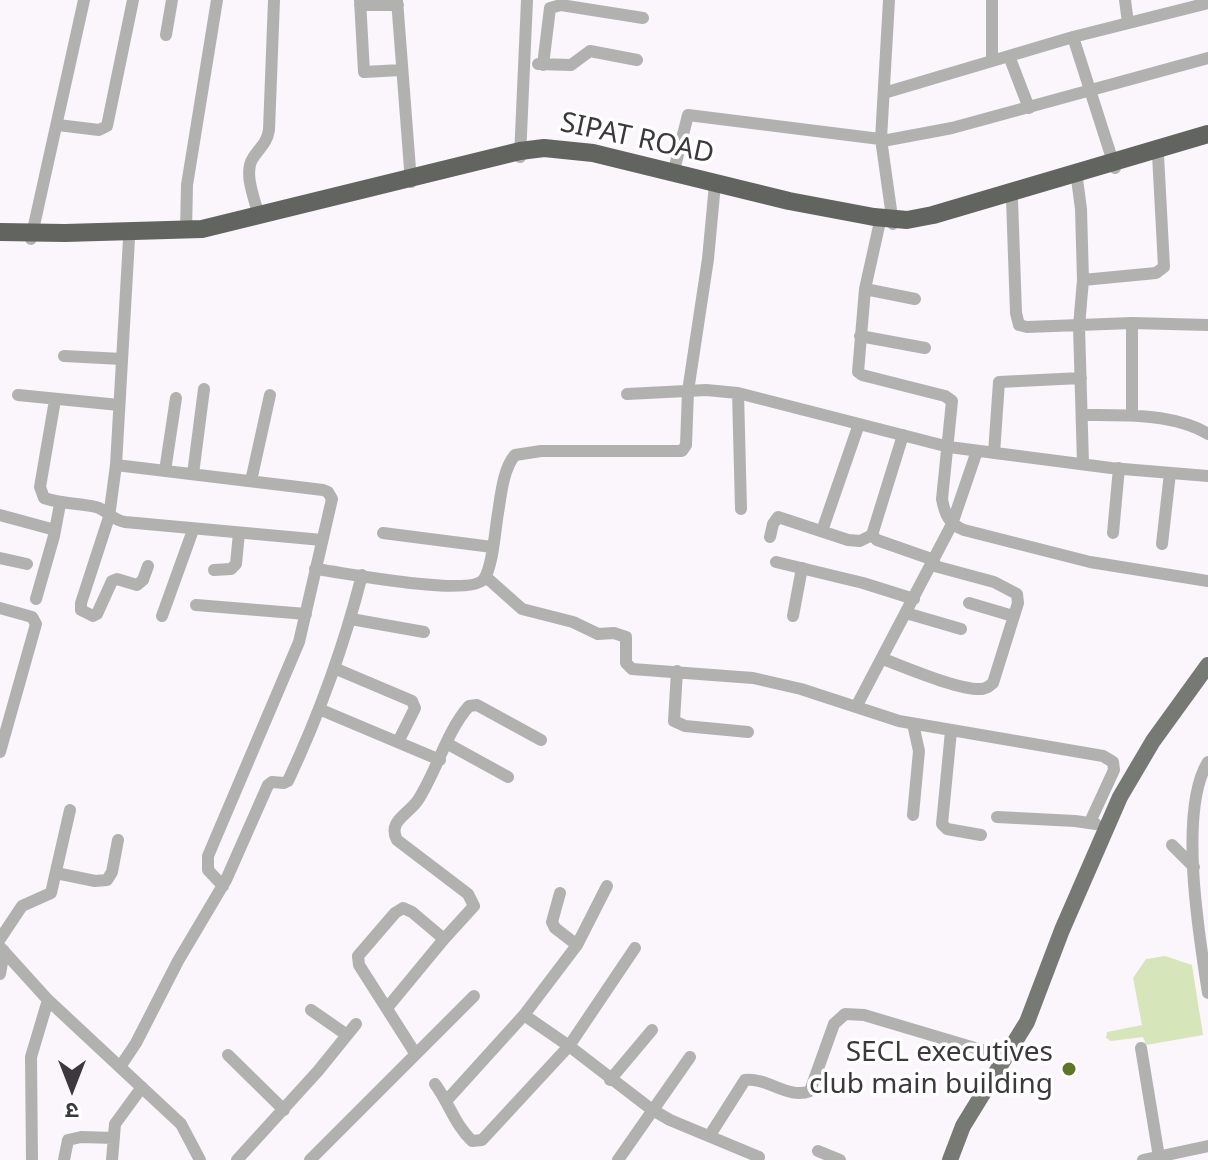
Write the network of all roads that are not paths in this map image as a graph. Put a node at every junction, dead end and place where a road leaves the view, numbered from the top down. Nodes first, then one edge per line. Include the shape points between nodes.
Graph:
1 (84, 0) edge
2 (133, 0) edge
3 (172, 0) edge
4 (217, 0) edge
5 (274, 0) edge
6 (527, 0) edge
7 (889, 0) edge
8 (992, 0) edge
9 (1125, 0) edge
10 (360, 2) edge
11 (398, 2) edge
12 (1208, 3) edge
13 (643, 18) dead end
14 (1128, 23) junction
15 (166, 35) dead end
16 (1073, 37) junction
17 (1009, 56) junction
18 (1208, 58) edge
19 (637, 60) dead end
20 (992, 61) junction
21 (524, 63) junction
22 (543, 65) junction
23 (401, 70) junction
24 (1090, 92) junction
25 (884, 93) junction
26 (1029, 108) junction
27 (58, 125) junction
28 (1208, 134) edge
29 (881, 139) junction
30 (1208, 143) edge
31 (520, 155) junction
32 (1158, 155) junction
33 (1114, 164) junction
34 (673, 174) junction
35 (1077, 179) junction
36 (410, 181) junction
37 (715, 188) junction
38 (1012, 199) junction
39 (259, 216) junction
40 (889, 224) junction
41 (186, 231) junction
42 (0, 232) edge
43 (31, 236) junction
44 (0, 239) edge
45 (129, 239) junction
46 (1083, 280) junction
47 (865, 289) junction
48 (915, 299) dead end
49 (1132, 323) junction
50 (1208, 325) edge
51 (1079, 326) junction
52 (860, 336) junction
53 (925, 348) dead end
54 (64, 356) dead end
55 (122, 359) junction
56 (1081, 378) junction
57 (204, 389) dead end
58 (688, 391) junction
59 (738, 393) junction
60 (627, 394) dead end
61 (18, 395) dead end
62 (270, 395) dead end
63 (176, 398) dead end
64 (55, 400) junction
65 (119, 405) junction
66 (1082, 415) junction
67 (1132, 415) junction
68 (859, 424) junction
69 (1208, 434) edge
70 (903, 435) junction
71 (949, 447) junction
72 (977, 451) junction
73 (994, 453) junction
74 (1083, 464) junction
75 (116, 465) junction
76 (1119, 468) junction
77 (165, 471) junction
78 (1170, 473) junction
79 (193, 474) junction
80 (1208, 476) edge
81 (251, 481) junction
82 (60, 504) junction
83 (741, 509) dead end
84 (0, 515) edge
85 (109, 517) junction
86 (952, 524) junction
87 (55, 530) junction
88 (193, 530) junction
89 (822, 531) junction
90 (239, 533) junction
91 (383, 533) dead end
92 (1113, 533) dead end
93 (872, 535) junction
94 (770, 537) dead end
95 (322, 540) junction
96 (1162, 544) dead end
97 (492, 547) junction
98 (1, 561) edge
99 (776, 562) dead end
100 (932, 562) junction
101 (27, 564) dead end
102 (148, 566) dead end
103 (802, 568) junction
104 (315, 569) junction
105 (214, 570) dead end
106 (362, 575) junction
107 (486, 577) junction
108 (1208, 581) edge
109 (36, 599) dead end
110 (914, 599) junction
111 (969, 603) dead end
112 (196, 605) dead end
113 (0, 608) edge
114 (906, 613) junction
115 (306, 614) junction
116 (162, 616) dead end
117 (793, 616) dead end
118 (1013, 616) junction
119 (351, 619) junction
120 (961, 629) dead end
121 (424, 632) dead end
122 (883, 659) junction
123 (1208, 665) edge
124 (334, 668) junction
125 (677, 671) junction
126 (0, 690) edge
127 (15, 695) junction
128 (856, 707) junction
129 (319, 709) junction
130 (913, 724) junction
131 (951, 731) junction
132 (748, 732) dead end
133 (541, 740) dead end
134 (398, 742) junction
135 (448, 744) junction
136 (0, 752) edge
137 (440, 760) junction
138 (1208, 762) edge
139 (508, 777) dead end
140 (239, 784) junction
141 (263, 795) junction
142 (70, 810) dead end
143 (913, 815) dead end
144 (997, 817) dead end
145 (1098, 825) junction
146 (981, 835) dead end
147 (118, 840) dead end
148 (1172, 845) dead end
149 (1194, 867) junction
150 (56, 873) junction
151 (223, 886) junction
152 (607, 886) dead end
153 (560, 893) dead end
154 (444, 939) junction
155 (577, 945) junction
156 (1, 946) edge
157 (635, 948) dead end
158 (0, 974) edge
159 (1208, 993) edge
160 (474, 996) dead end
161 (48, 1000) junction
162 (387, 1008) junction
163 (311, 1010) dead end
164 (524, 1015) junction
165 (356, 1024) dead end
166 (652, 1030) dead end
167 (347, 1035) junction
168 (569, 1046) junction
169 (1141, 1048) dead end
170 (415, 1053) junction
171 (228, 1055) dead end
172 (690, 1057) dead end
173 (1005, 1057) junction
174 (120, 1067) junction
175 (610, 1080) junction
176 (435, 1084) dead end
177 (142, 1087) junction
178 (447, 1100) junction
179 (651, 1109) junction
180 (284, 1110) junction
181 (710, 1135) junction
182 (114, 1138) junction
183 (1208, 1146) edge
184 (818, 1151) dead end
185 (759, 1157) dead end
186 (1167, 1157) edge
187 (32, 1160) edge
188 (64, 1160) edge
189 (112, 1160) edge
190 (200, 1160) edge
191 (237, 1160) edge
192 (310, 1160) edge
193 (618, 1160) edge
194 (840, 1160) edge
195 (950, 1160) edge
196 (1143, 1160) edge

1 - 27 street
2 - 27 street via 107,126 99,130
3 - 15 street
4 - 41 street via 187,185
5 - 39 street via 269,130 250,168
6 - 21 street
7 - 25 street
8 - 20 street
9 - 14 street
10 - 11 street
10 - 23 street via 364,72
11 - 23 street
12 - 14 street
13 - 22 street via 554,6 548,16
14 - 16 street
16 - 17 street
16 - 24 street
17 - 20 street
17 - 26 street
18 - 24 street
19 - 22 street via 590,51 571,65
20 - 25 street
21 - 22 street
21 - 31 street
23 - 36 street
24 - 26 street
24 - 33 street
25 - 29 street
26 - 29 street
27 - 43 street
28 - 33 highway, SIPAT ROAD
29 - 34 street via 688,115
29 - 40 street
30 - 32 highway, SIPAT ROAD
31 - 34 highway, SIPAT ROAD via 544,148 593,153
31 - 36 highway, SIPAT ROAD
31 - 37 highway, SIPAT ROAD via 578,158
32 - 33 highway, SIPAT ROAD
32 - 46 street via 1164,267 1156,273
33 - 35 highway, SIPAT ROAD
33 - 40 highway, SIPAT ROAD
34 - 37 highway, SIPAT ROAD
35 - 38 highway, SIPAT ROAD
35 - 46 street
36 - 39 highway, SIPAT ROAD
36 - 45 highway, SIPAT ROAD via 254,225 178,238
37 - 40 highway, SIPAT ROAD via 753,202
37 - 58 street
38 - 40 highway, SIPAT ROAD via 930,223
38 - 51 street via 1017,321 1027,327
39 - 41 highway, SIPAT ROAD
40 - 47 street
41 - 43 highway, SIPAT ROAD
42 - 43 highway, SIPAT ROAD
43 - 44 highway, SIPAT ROAD
43 - 45 highway, SIPAT ROAD
45 - 55 street
46 - 51 street
47 - 48 street
47 - 52 street
49 - 50 street
49 - 51 street
49 - 67 street
51 - 56 street
52 - 53 street
52 - 71 street via 859,373 952,401
54 - 55 street
55 - 65 street
56 - 66 street
56 - 73 street via 999,382
57 - 79 street
58 - 59 street
58 - 60 street
58 - 97 street via 682,451 515,455 502,490
59 - 68 street
59 - 83 street
61 - 64 street
62 - 81 street
63 - 77 street
64 - 65 street
64 - 82 street via 40,492
65 - 75 street
66 - 67 street
66 - 74 street
67 - 69 street via 1194,425
68 - 70 street
68 - 89 street
70 - 71 street
70 - 93 street
71 - 72 street
71 - 86 street via 942,499
72 - 73 street
72 - 86 street
73 - 74 street
74 - 76 street
75 - 77 street
75 - 85 street
76 - 78 street
76 - 92 street
77 - 79 street
78 - 80 street
78 - 96 street
79 - 81 street
81 - 95 street via 328,492 331,503
82 - 85 street via 96,507
82 - 87 street
84 - 87 street
85 - 88 street
85 - 102 street via 81,610 97,614 114,579 137,585
86 - 100 street
86 - 108 street via 1090,562
87 - 109 street
88 - 90 street
88 - 116 street
89 - 93 street via 855,541
89 - 94 street via 778,517
90 - 95 street
90 - 105 street via 236,564
91 - 97 street
93 - 100 street
95 - 104 street
97 - 107 street
98 - 101 street
99 - 103 street
100 - 110 street
100 - 118 street via 1014,591 1019,600
103 - 110 street
103 - 117 street
104 - 106 street
104 - 115 street
106 - 107 street via 460,587 476,586
106 - 119 street
107 - 125 street via 522,609 598,634 626,637 626,663 632,669
110 - 114 street
111 - 118 street
112 - 115 street
113 - 127 street via 36,621
114 - 120 street
114 - 122 street
115 - 140 street
118 - 122 street via 987,688 944,681
119 - 121 street
119 - 124 street
122 - 128 street
123 - 145 main road
124 - 129 street
124 - 134 street via 412,701 415,708
125 - 128 street via 753,678
125 - 132 street via 674,721
126 - 127 street
127 - 136 street
128 - 130 street
129 - 134 street
129 - 141 street via 288,781 269,783
130 - 131 street
130 - 143 street via 919,751
131 - 145 street via 1109,759 1114,770
131 - 146 street via 942,824
133 - 135 street via 472,705
134 - 137 street
135 - 137 street
135 - 139 street
137 - 154 street via 394,834 472,898 472,911
138 - 149 street via 1196,792
140 - 141 street
140 - 151 street via 208,856 208,870
141 - 151 street
142 - 150 street
144 - 145 street
145 - 173 main road via 1027,1022
147 - 150 street via 107,880
148 - 149 street
149 - 159 street
150 - 156 street via 51,893 22,906
151 - 174 street
152 - 155 street
153 - 155 street via 552,922
154 - 162 street
154 - 162 street via 403,908 361,950 359,965
155 - 164 street
156 - 158 street
156 - 161 street
157 - 168 street
160 - 170 street
161 - 174 street
161 - 187 street via 31,1057
162 - 170 street
163 - 167 street
164 - 168 street
164 - 178 street
165 - 167 street
166 - 175 street
167 - 180 street
168 - 175 street
168 - 178 street via 479,1143 459,1129
169 - 186 street
170 - 192 street
171 - 180 street
172 - 179 street
173 - 181 street via 845,1014 834,1024 810,1091 797,1094 745,1080
173 - 195 main road via 963,1126
174 - 177 street
175 - 179 street
176 - 178 street
177 - 182 street via 119,1117
177 - 190 street via 181,1124
179 - 181 street
179 - 193 street
180 - 191 street
181 - 185 street
182 - 188 street via 68,1140
182 - 189 street
183 - 186 street
184 - 194 street
186 - 196 street

